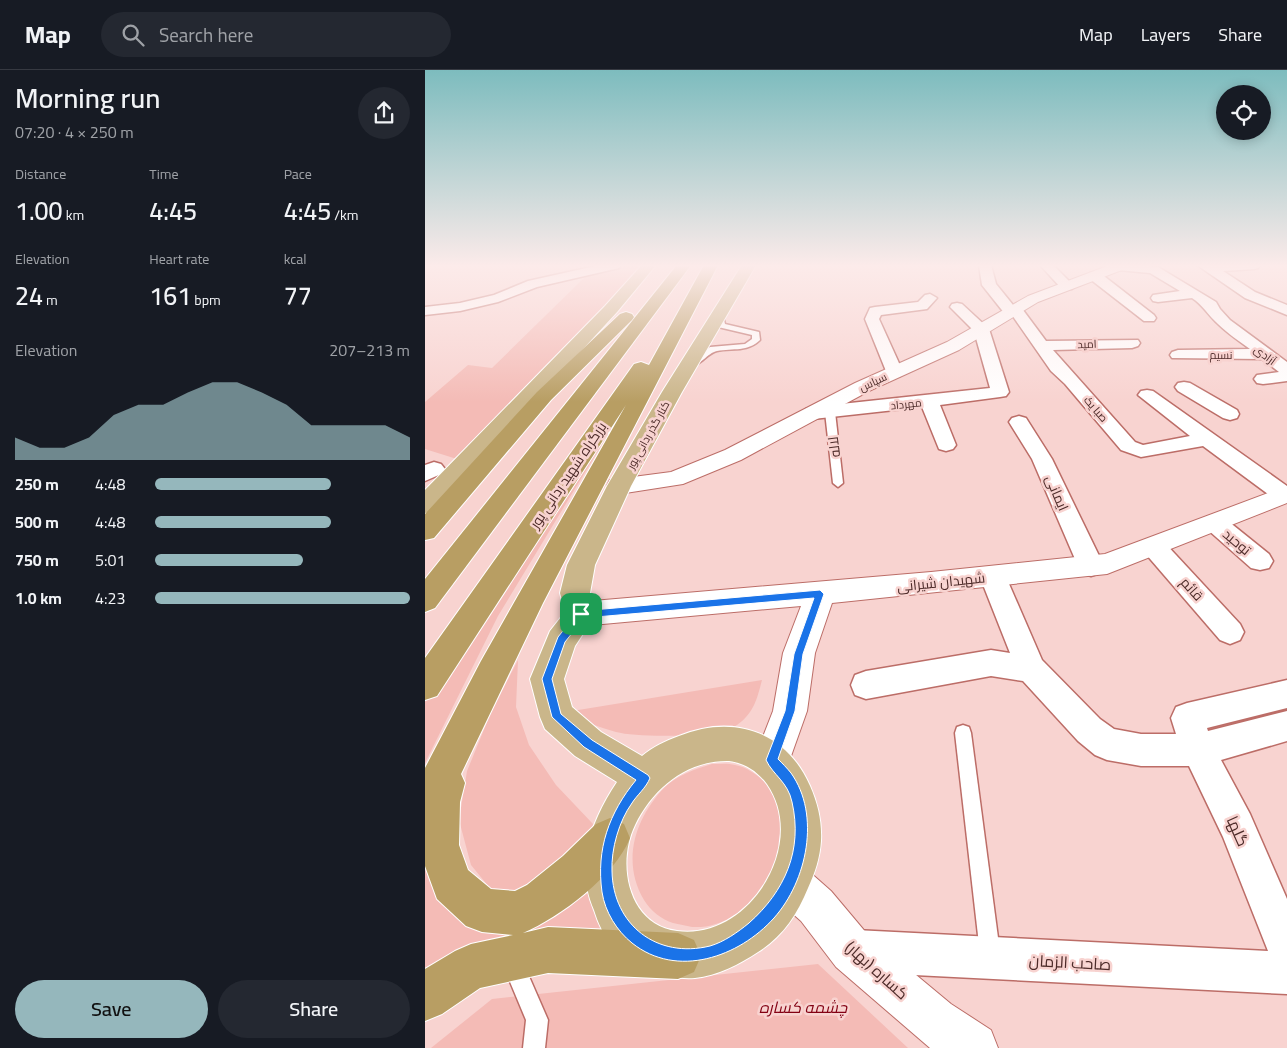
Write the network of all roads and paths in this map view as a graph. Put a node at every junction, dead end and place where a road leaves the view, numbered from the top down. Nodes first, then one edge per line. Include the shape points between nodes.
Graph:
1 (1013, 310) edge
2 (609, 311) edge
3 (635, 311) edge
4 (648, 311) edge
5 (680, 311) edge
6 (688, 311) edge
7 (721, 311) edge
8 (878, 311) edge
9 (961, 311) edge
10 (1012, 311) edge
11 (1140, 311) edge
12 (1213, 311) edge
13 (719, 314) junction
14 (1149, 318) dead end
15 (981, 329) junction
16 (1132, 343) dead end
17 (1041, 346) junction
18 (1287, 353) edge
19 (1264, 354) junction
20 (1178, 355) dead end
21 (685, 370) junction
22 (1287, 370) edge
23 (894, 372) junction
24 (1287, 376) edge
25 (1263, 379) dead end
26 (1184, 387) dead end
27 (1147, 395) dead end
28 (1204, 399) junction
29 (929, 402) junction
30 (1170, 411) junction
31 (821, 412) junction
32 (1229, 414) dead end
33 (1019, 422) dead end
34 (1206, 439) junction
35 (946, 444) dead end
36 (838, 483) dead end
37 (619, 486) junction
38 (1285, 494) edge
39 (425, 506) edge
40 (1215, 523) junction
41 (425, 531) edge
42 (1154, 547) junction
43 (1260, 561) dead end
44 (1091, 566) junction
45 (993, 577) junction
46 (820, 594) junction
47 (425, 600) edge
48 (581, 614) junction
49 (1230, 632) dead end
50 (1031, 669) junction
51 (866, 684) dead end
52 (425, 685) edge
53 (1287, 694) edge
54 (1287, 726) edge
55 (963, 733) dead end
56 (1193, 734) junction
57 (455, 748) junction
58 (772, 760) junction
59 (644, 778) junction
60 (425, 809) edge
61 (610, 838) junction
62 (790, 883) junction
63 (1287, 947) edge
64 (852, 951) junction
65 (678, 956) junction
66 (511, 958) junction
67 (990, 958) junction
68 (1287, 972) edge
69 (425, 997) edge
70 (534, 1048) edge
71 (973, 1048) edge

1 - 17 street, صبا یک
2 - 39 main road
3 - 41 highway via 544,396
4 - 47 highway
5 - 52 highway, بزرگراه شهید ردانی پور
6 - 57 highway via 512,632
7 - 13 main road, کنار گذر ردانی پور
8 - 23 street via 875,311 873,319
9 - 15 street
10 - 15 street, سپاس
11 - 14 street
12 - 19 street, آزادی
13 - 21 main road, کنار گذر ردانی پور
13 - 21 lane via 721,325 757,334 756,340 747,346 713,349
15 - 23 street, سپاس via 953,346
15 - 29 street, مهرداد via 1000,392
16 - 17 street, امید
17 - 34 street, صبا یک via 1128,446 1141,450
18 - 19 street, نسیم
19 - 20 street, نسیم
19 - 22 street, آزادی
21 - 37 main road, کنار گذر ردانی پور
23 - 31 street, سپاس
24 - 25 street
26 - 28 street
27 - 30 street
28 - 30 street
28 - 32 street
29 - 31 street, مهرداد
29 - 35 street
30 - 34 street
31 - 36 lane, لاله
31 - 37 street, سپاس via 675,479
33 - 44 street, ایمانی via 1042,459
34 - 38 street
37 - 48 main road, کنار گذر ردانی پور via 581,565 575,593
38 - 40 street, شهیدان شیرانی
40 - 42 street, شهیدان شیرانی
40 - 43 street, توحید
42 - 44 street, شهیدان شیرانی via 1107,564
42 - 49 street, قائم
44 - 45 street, شهیدان شیرانی
45 - 46 street, شهیدان شیرانی
45 - 50 street
46 - 48 street, شهیدان شیرانی
46 - 58 street via 799,654 790,711
48 - 59 main road via 561,640 547,679 557,717 588,744
50 - 51 street via 991,663
50 - 56 street via 1089,730 1107,744 1141,750
53 - 56 street
54 - 56 street
55 - 67 lane
56 - 63 street, گلها via 1237,827
57 - 60 highway
57 - 61 highway via 441,802 439,845 452,884 482,910 517,913 542,900 578,871
58 - 59 main road via 753,749 732,744 710,744 687,750
58 - 62 main road via 787,777 797,799 802,825 799,854
59 - 61 main road via 627,800
61 - 65 main road via 605,871 610,901 625,928 649,947
62 - 64 street, کساره (بهار) via 816,906
62 - 65 main road via 770,913 743,937 711,952
64 - 67 street, صاحب الزمان
64 - 71 street, کساره (بهار) via 934,1021
65 - 66 highway via 548,950
66 - 69 highway via 471,967
66 - 70 lane via 537,1020
67 - 68 street, صاحب الزمان

